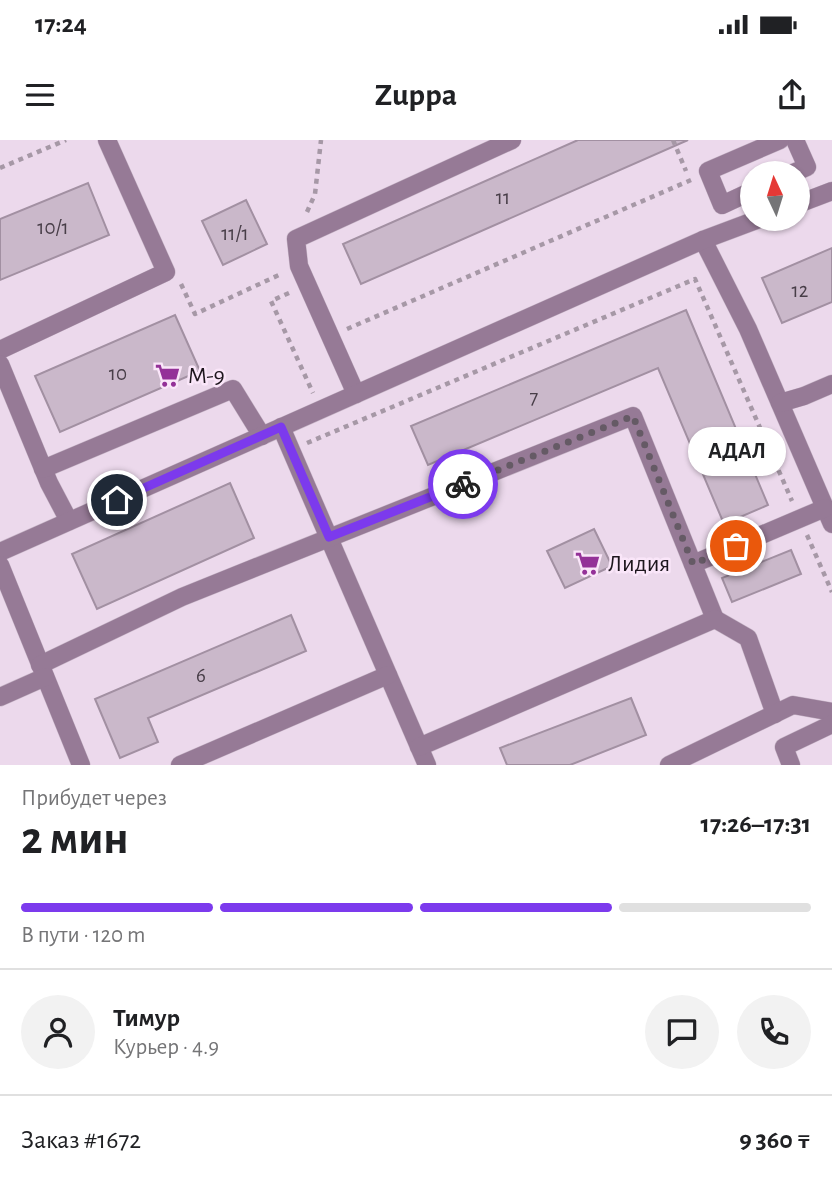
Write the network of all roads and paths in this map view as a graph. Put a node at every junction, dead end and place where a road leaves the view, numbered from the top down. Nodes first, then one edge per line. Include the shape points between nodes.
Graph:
1 (66, 140) edge
2 (107, 140) edge
3 (321, 140) edge
4 (512, 140) edge
5 (780, 140) edge
6 (795, 140) edge
7 (804, 161) edge
8 (0, 168) edge
9 (691, 180) dead end
10 (832, 191) edge
11 (740, 197) edge
12 (810, 199) edge
13 (740, 226) edge
14 (296, 239) junction
15 (703, 240) junction
16 (299, 266) junction
17 (166, 272) junction
18 (307, 285) junction
19 (331, 337) junction
20 (0, 350) edge
21 (0, 364) edge
22 (832, 384) edge
23 (356, 394) junction
24 (780, 403) junction
25 (320, 410) junction
26 (281, 427) junction
27 (262, 436) junction
28 (292, 449) junction
29 (43, 469) junction
30 (828, 516) edge
31 (800, 519) junction
32 (69, 521) junction
33 (329, 537) junction
34 (0, 552) edge
35 (693, 564) junction
36 (0, 565) edge
37 (832, 592) edge
38 (715, 619) junction
39 (43, 671) junction
40 (388, 675) junction
41 (0, 697) edge
42 (832, 712) edge
43 (775, 714) junction
44 (832, 724) edge
45 (419, 747) junction
46 (81, 765) edge
47 (180, 765) edge
48 (428, 765) edge
49 (669, 765) edge
50 (791, 765) edge

1 - 8 path
2 - 17 lane
3 - 14 path via 314,194
4 - 14 lane
5 - 11 lane via 708,171 722,205
6 - 7 lane
9 - 19 path
10 - 12 lane
13 - 15 lane
14 - 16 lane
15 - 23 lane
15 - 24 lane
16 - 17 path via 195,314 174,269
16 - 18 lane
17 - 20 lane
18 - 19 lane
18 - 25 path via 271,301
19 - 23 lane
21 - 29 lane
22 - 24 lane
23 - 25 lane
24 - 30 lane
25 - 26 lane
26 - 27 lane
26 - 28 lane
27 - 29 lane via 233,389
27 - 32 lane
28 - 31 path via 695,279
28 - 33 lane
29 - 32 lane
30 - 31 lane
31 - 35 lane
31 - 37 path
32 - 34 lane
33 - 35 lane via 633,416
33 - 39 lane via 182,597
33 - 40 lane
35 - 38 lane
36 - 39 lane
38 - 43 lane via 748,638
38 - 45 lane
39 - 41 lane
39 - 46 lane
40 - 45 lane
40 - 47 lane
42 - 43 lane via 793,705
43 - 49 lane
44 - 50 lane via 784,747
45 - 48 lane

